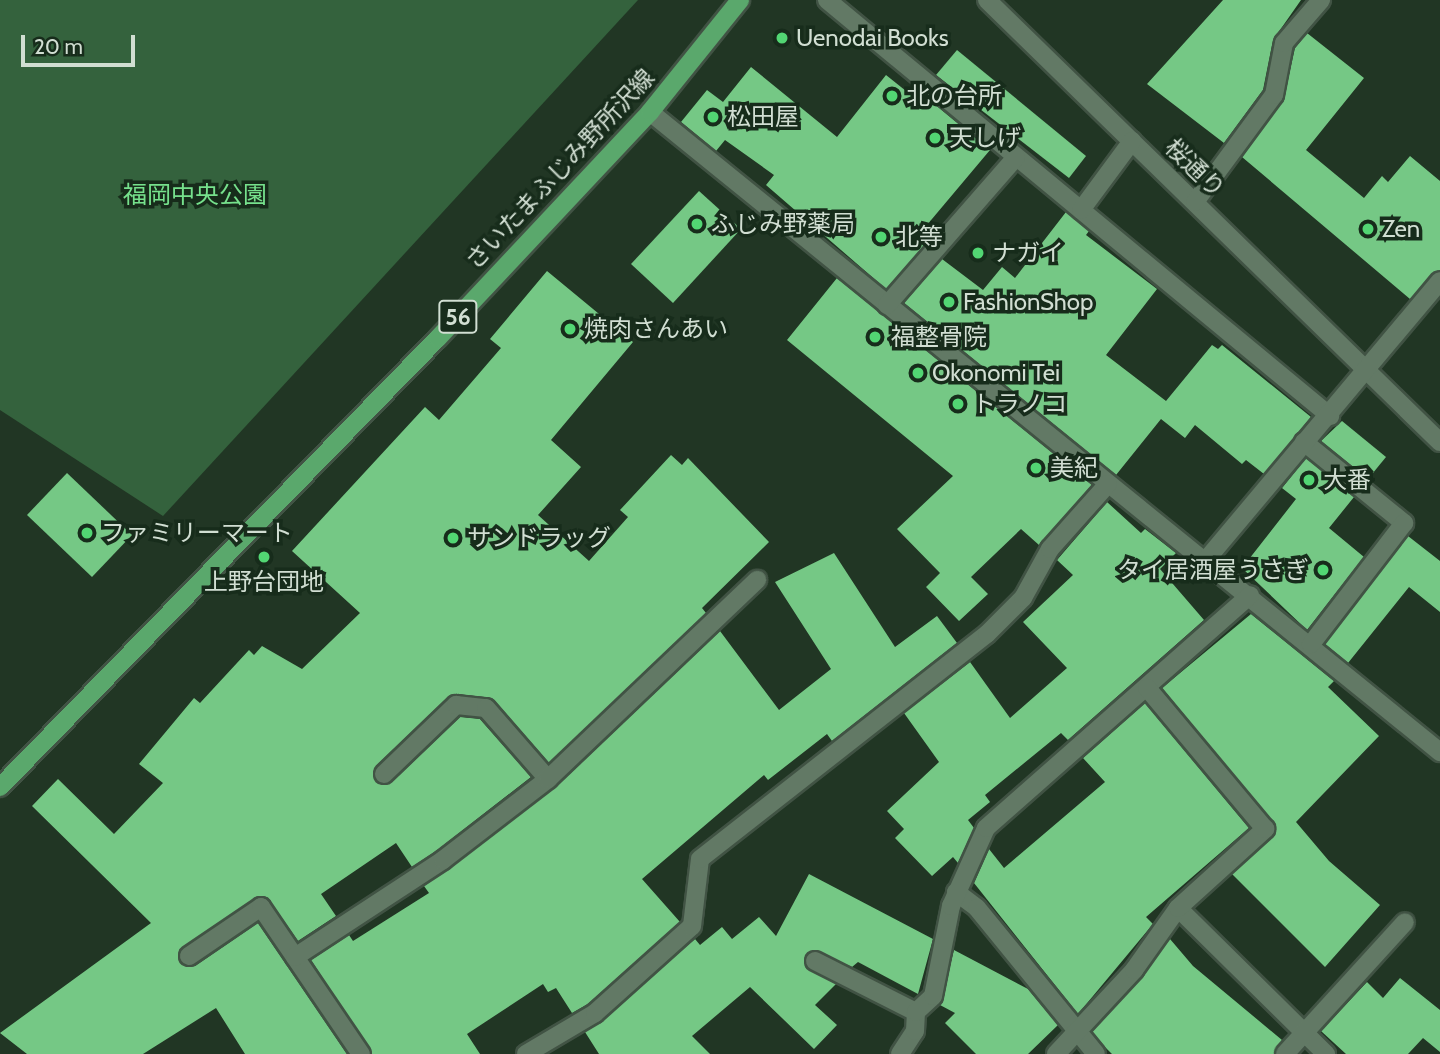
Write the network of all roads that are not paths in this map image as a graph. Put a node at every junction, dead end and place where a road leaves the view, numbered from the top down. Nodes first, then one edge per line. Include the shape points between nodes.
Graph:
1 (740, 0) edge
2 (827, 0) edge
3 (987, 0) edge
4 (1321, 0) edge
5 (650, 112) junction
6 (1132, 141) junction
7 (1016, 156) junction
8 (1195, 202) junction
9 (1081, 210) junction
10 (1440, 281) edge
11 (887, 304) junction
12 (1369, 371) junction
13 (1330, 416) junction
14 (1304, 442) junction
15 (1440, 442) edge
16 (1108, 484) junction
17 (1206, 560) junction
18 (757, 580) dead end
19 (1250, 595) junction
20 (1311, 643) junction
21 (1147, 688) junction
22 (1440, 752) edge
23 (384, 774) dead end
24 (548, 779) junction
25 (0, 787) edge
26 (956, 892) junction
27 (1178, 908) junction
28 (1405, 922) dead end
29 (189, 956) dead end
30 (295, 957) junction
31 (815, 961) dead end
32 (916, 1012) junction
33 (1079, 1034) junction
34 (1302, 1035) junction
35 (361, 1054) edge
36 (526, 1054) edge
37 (900, 1054) edge
38 (1056, 1054) edge
39 (1096, 1054) edge
40 (1285, 1054) edge
41 (1326, 1054) edge

1 - 5 main road, さいたまふじみ野所沢線 / 56
2 - 7 street
3 - 6 street, 桜通り
4 - 8 street via 1284,43 1274,95
5 - 11 street
5 - 25 main road, さいたまふじみ野所沢線 / 56 via 344,437
6 - 8 street, 桜通り
6 - 9 street
7 - 9 street
7 - 11 street
8 - 12 street, 桜通り
9 - 13 street
10 - 12 street
11 - 16 street
12 - 13 street
12 - 15 street, 桜通り
13 - 14 street
14 - 17 street
14 - 20 street via 1404,523
16 - 17 street
16 - 36 street via 1050,549 1023,598 987,634 700,859 692,926 595,1013
17 - 19 street
18 - 24 street
19 - 20 street
19 - 21 street
20 - 22 street
21 - 26 street via 986,828
21 - 27 street via 1265,829
23 - 24 street via 456,705 486,708
24 - 30 street via 443,860
26 - 32 street via 933,996
26 - 33 street via 977,908
27 - 33 street via 1134,970
27 - 34 street
28 - 34 street
29 - 30 street via 261,907
30 - 35 street
31 - 32 street
32 - 37 street via 915,1031
33 - 38 street
33 - 39 street
34 - 40 street
34 - 41 street

